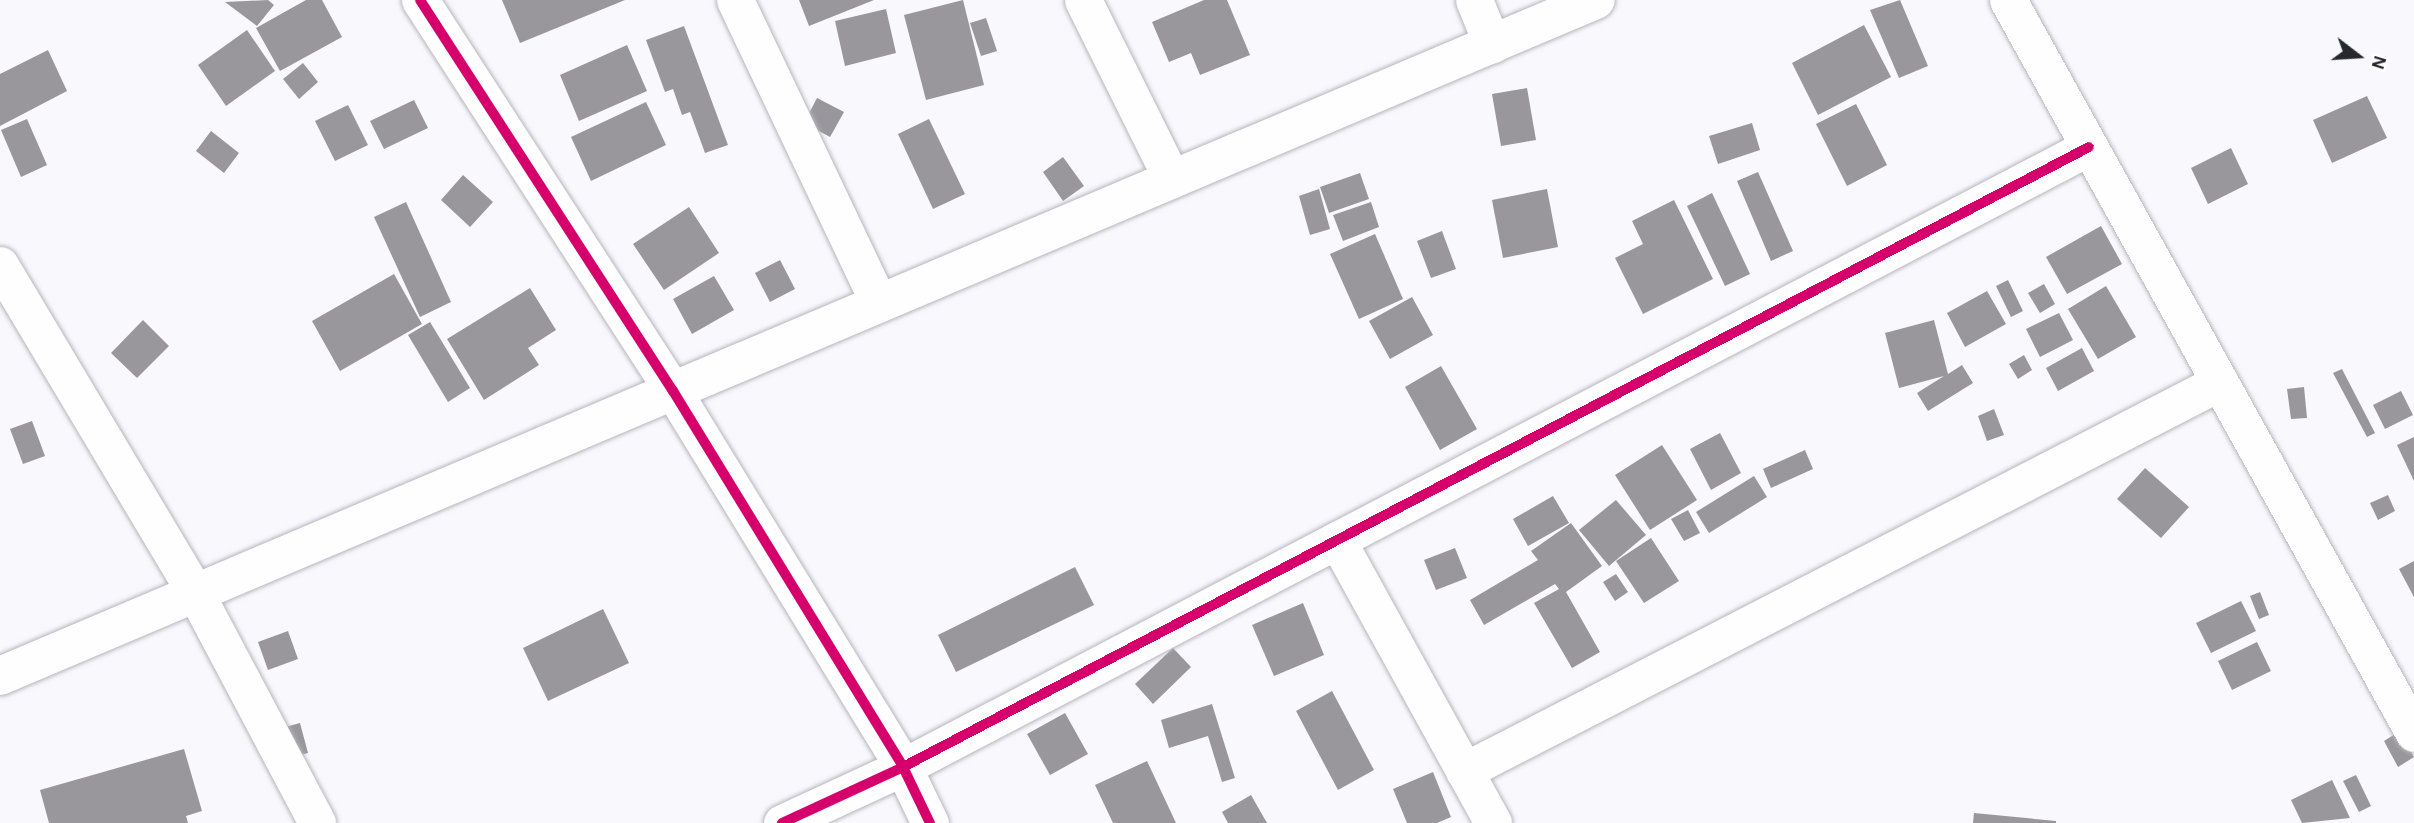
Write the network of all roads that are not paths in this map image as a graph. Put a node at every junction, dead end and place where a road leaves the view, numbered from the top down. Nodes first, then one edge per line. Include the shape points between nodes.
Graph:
1 (420, 0) edge
2 (735, 0) edge
3 (1083, 0) edge
4 (1474, 0) edge
5 (1596, 0) edge
6 (2008, 0) edge
7 (1492, 44) junction
8 (2089, 147) junction
9 (1172, 179) junction
10 (0, 265) edge
11 (879, 303) junction
12 (2220, 382) junction
13 (673, 391) junction
14 (1337, 540) junction
15 (196, 594) junction
16 (0, 676) edge
17 (2414, 733) edge
18 (903, 767) junction
19 (1464, 771) junction
20 (317, 823) edge
21 (782, 823) edge
22 (930, 823) edge
23 (1493, 823) edge

1 - 13 street
2 - 11 street
3 - 9 street
4 - 7 street
5 - 7 main road
6 - 8 street
7 - 9 main road
8 - 12 street
8 - 14 street
9 - 11 main road
10 - 15 street
11 - 13 main road
12 - 17 street
12 - 19 street
13 - 15 main road
13 - 18 street
14 - 18 street
14 - 19 street
15 - 16 main road
15 - 20 street
18 - 21 street
18 - 22 street
19 - 23 street

